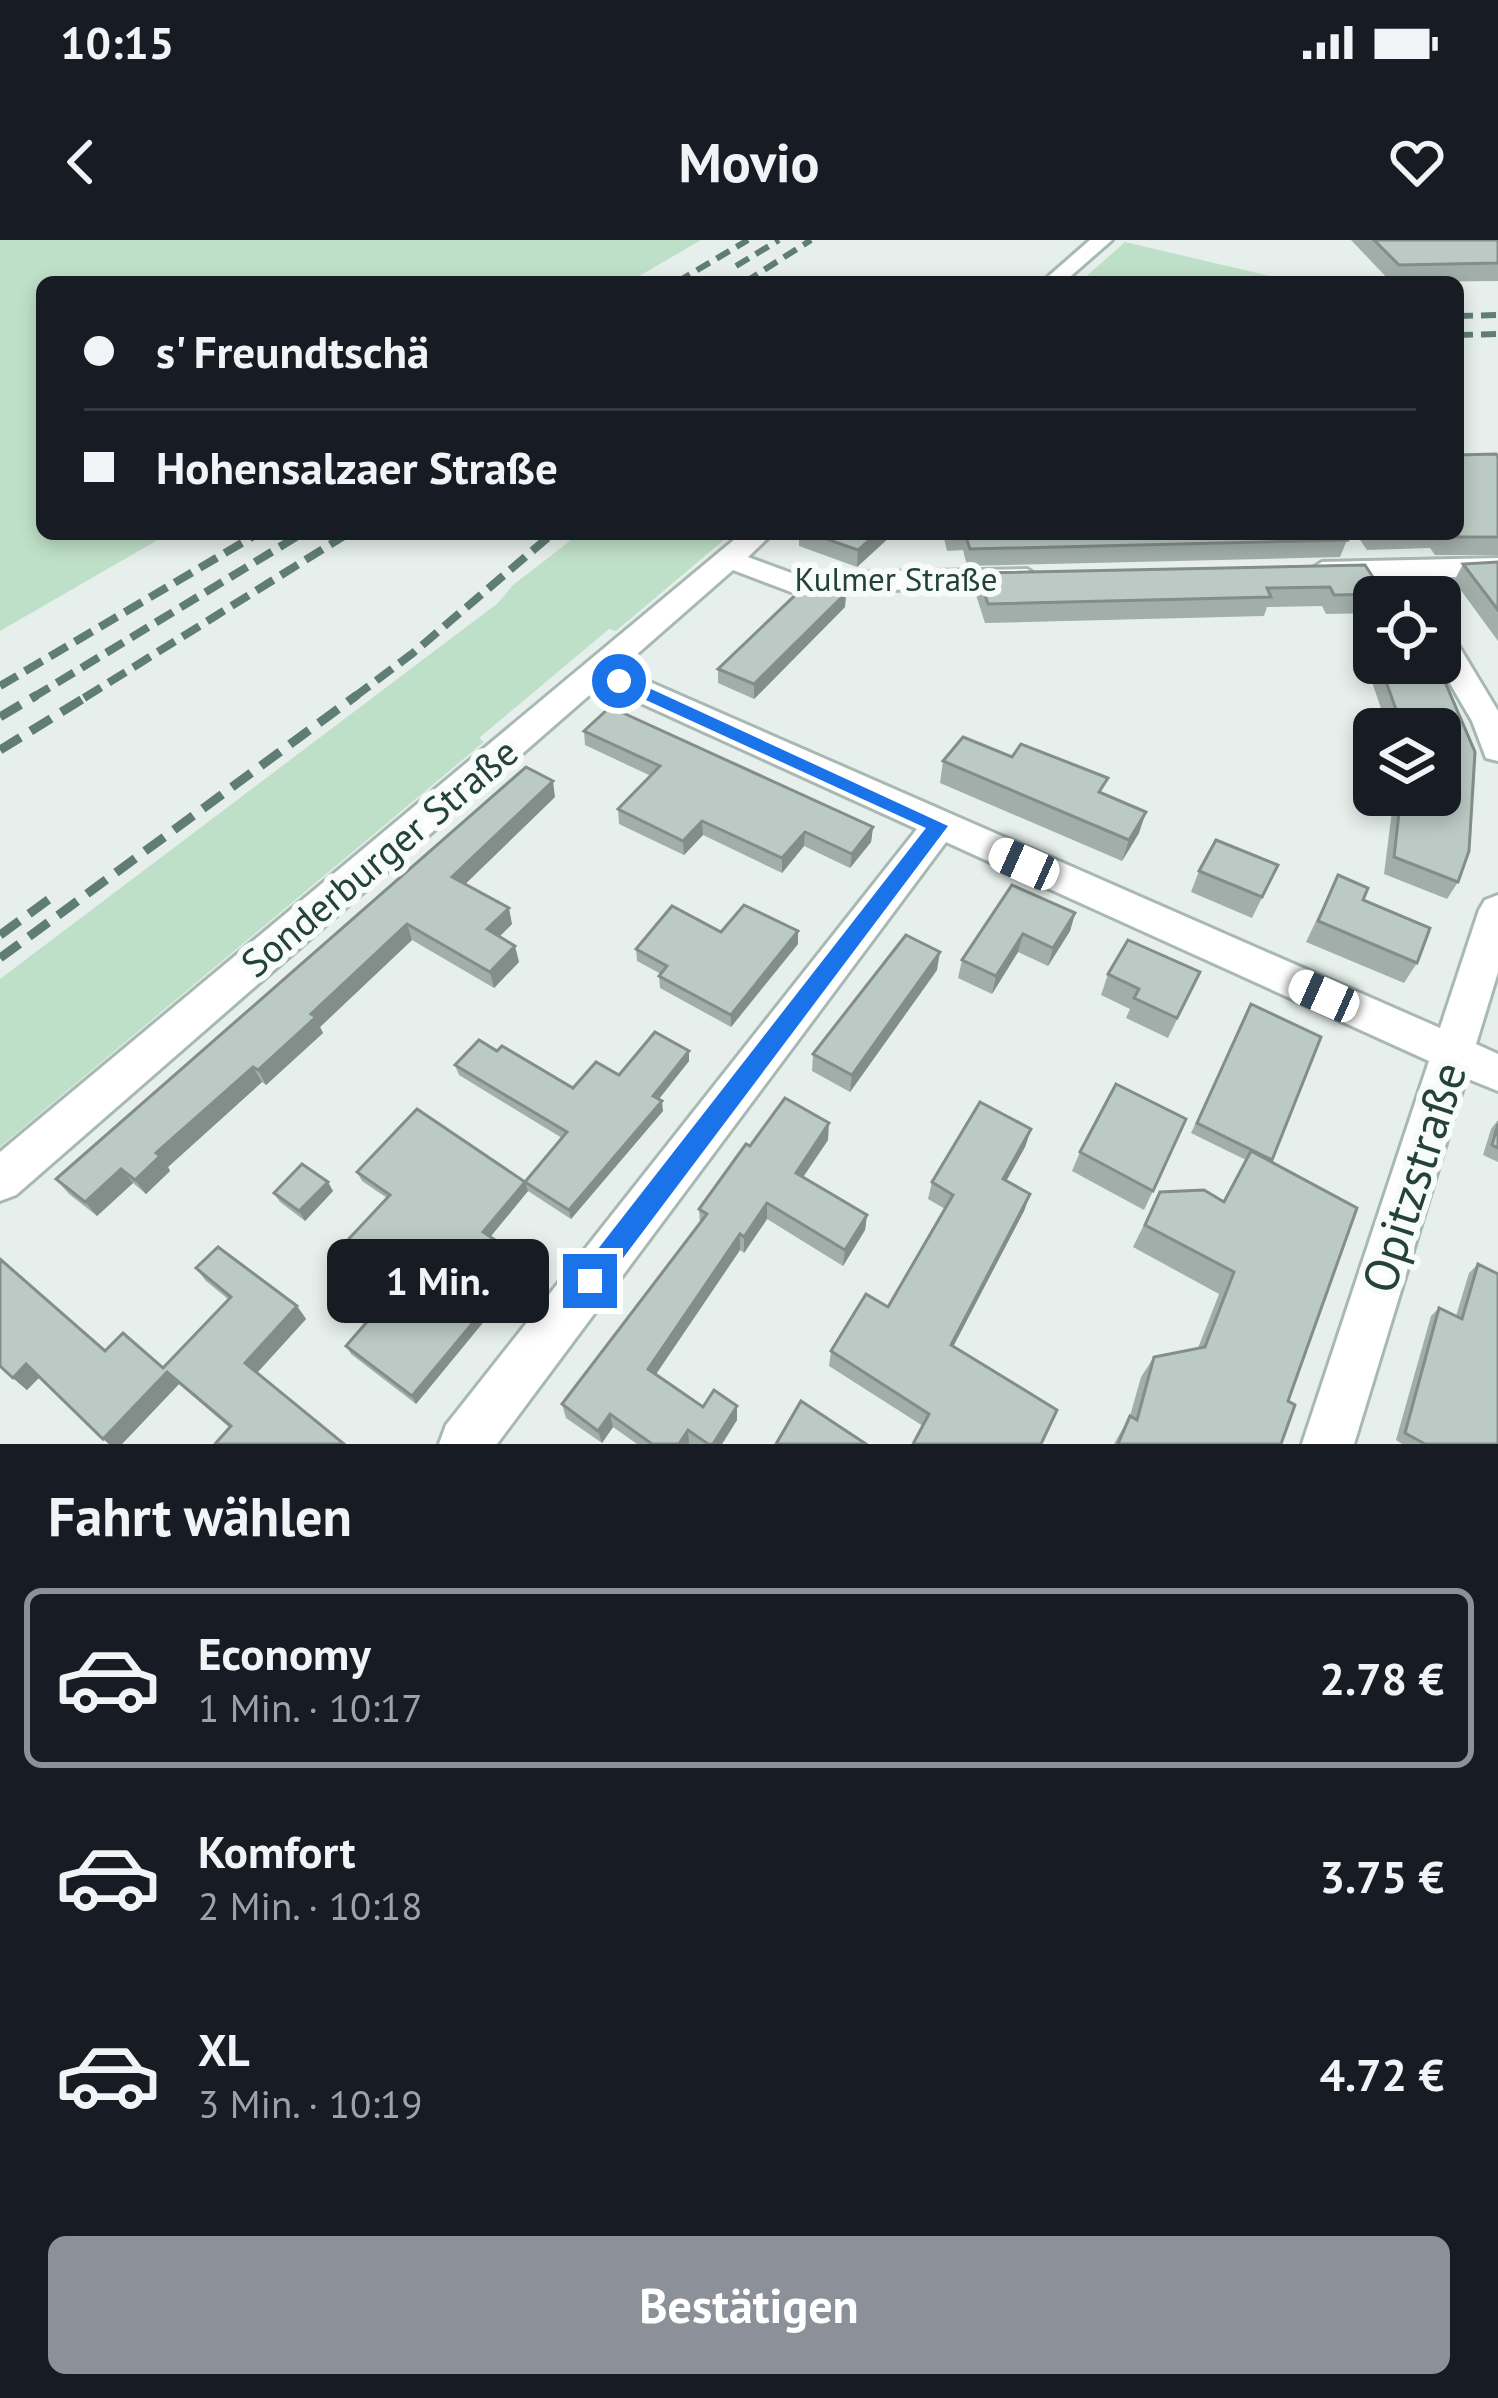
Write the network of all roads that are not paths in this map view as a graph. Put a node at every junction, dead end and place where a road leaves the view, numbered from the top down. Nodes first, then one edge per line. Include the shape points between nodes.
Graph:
1 (1102, 240) edge
2 (1059, 276) edge
3 (751, 540) edge
4 (729, 559) junction
5 (1498, 567) edge
6 (1391, 569) junction
7 (1298, 572) edge
8 (1396, 576) edge
9 (1067, 577) edge
10 (597, 671) junction
11 (1461, 675) edge
12 (1498, 750) edge
13 (939, 826) junction
14 (1498, 910) edge
15 (1453, 1053) junction
16 (1498, 1073) edge
17 (0, 1180) edge
18 (465, 1444) edge
19 (1328, 1444) edge

1 - 2 street
3 - 4 street, Sonderburger Straße
4 - 9 street, Kulmer Straße via 791,583
4 - 10 street, Sonderburger Straße
5 - 6 street
6 - 7 street
6 - 8 street
10 - 13 street
10 - 17 street, Sonderburger Straße
11 - 12 street
13 - 15 street
13 - 18 street
14 - 15 street, Opitzstraße
15 - 16 street
15 - 19 street, Opitzstraße

